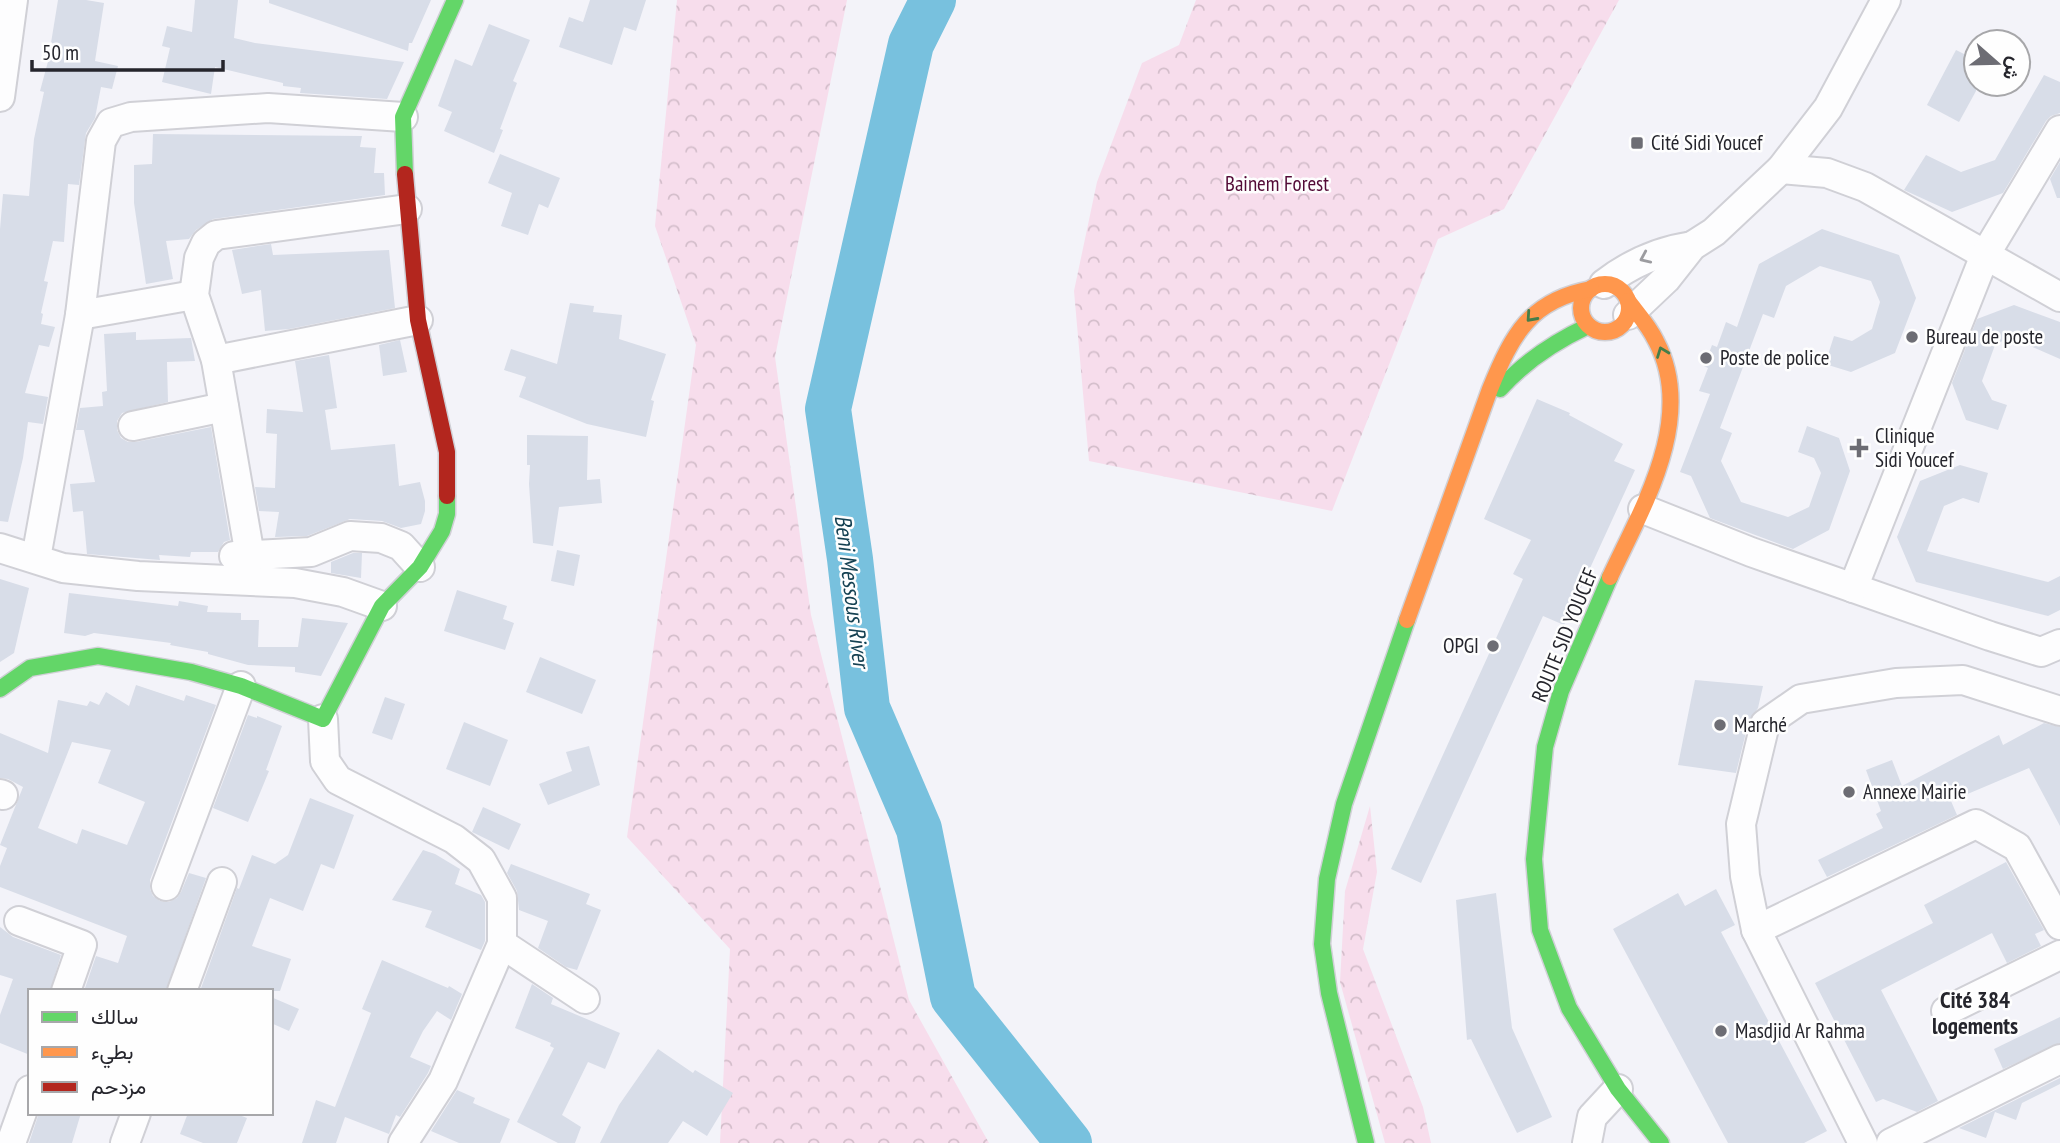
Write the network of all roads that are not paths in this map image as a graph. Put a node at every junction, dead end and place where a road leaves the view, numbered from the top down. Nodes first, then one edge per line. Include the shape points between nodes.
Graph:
1 (13, 0) edge
2 (455, 0) edge
3 (1886, 0) edge
4 (4, 37) edge
5 (0, 97) edge
6 (404, 117) junction
7 (2060, 130) edge
8 (1782, 169) junction
9 (407, 209) junction
10 (1692, 246) junction
11 (1985, 255) junction
12 (1597, 287) junction
13 (194, 295) junction
14 (2060, 297) edge
15 (1631, 308) junction
16 (80, 315) junction
17 (418, 320) junction
18 (1588, 326) junction
19 (1604, 332) junction
20 (1619, 342) dead end
21 (216, 360) junction
22 (1649, 374) dead end
23 (224, 407) junction
24 (1485, 407) junction
25 (1671, 412) junction
26 (133, 426) dead end
27 (1643, 509) junction
28 (0, 548) edge
29 (36, 558) junction
30 (420, 567) junction
31 (1853, 588) junction
32 (382, 606) junction
33 (2060, 644) edge
34 (242, 686) junction
35 (0, 689) edge
36 (2060, 711) edge
37 (323, 719) junction
38 (222, 882) dead end
39 (166, 886) dead end
40 (19, 921) dead end
41 (2060, 925) edge
42 (1756, 930) junction
43 (502, 944) junction
44 (2060, 955) edge
45 (67, 989) edge
46 (183, 989) edge
47 (585, 999) dead end
48 (1946, 1011) dead end
49 (2060, 1059) edge
50 (1618, 1089) junction
51 (28, 1096) edge
52 (135, 1115) edge
53 (1922, 1136) edge
54 (11, 1143) edge
55 (125, 1143) edge
56 (403, 1143) edge
57 (1366, 1143) edge
58 (1587, 1143) edge
59 (1661, 1143) edge
60 (1863, 1143) edge
61 (1891, 1143) edge

1 - 4 street
2 - 6 main road
3 - 8 street via 1828,108
4 - 5 street
6 - 9 main road
6 - 16 street via 268,108 131,117 111,123 102,142
7 - 11 street
8 - 10 street via 1714,232
8 - 11 street via 1827,173 1864,187
9 - 13 street via 216,235 206,243 200,258
9 - 17 main road
10 -> 12 street via 1653,254
10 - 15 street via 1666,279
11 - 14 street
11 - 31 street
12 - 15 main road via 1616,287
12 - 18 main road via 1585,295 1581,311
12 -> 24 main road via 1561,295 1536,312 1505,355
13 - 16 street
13 - 21 street
15 - 19 main road via 1619,328
25 -> 15 main road, ROUTE SID YOUCEF via 1665,359 1654,334
16 - 29 street
17 - 21 street
17 - 30 main road via 447,452 447,514
18 - 19 main road
18 - 24 main road via 1531,359
19 - 20 main road
21 - 23 street
22 - 25 main road
23 - 26 street
23 - 30 street via 242,556 311,552 350,536 381,538 401,546
24 - 57 main road via 1384,683 1344,804 1327,880 1323,956
25 - 27 main road, ROUTE SID YOUCEF via 1664,453
27 - 31 street
27 - 50 main road, ROUTE SID YOUCEF via 1561,691 1545,747 1534,859 1541,929 1569,1008
28 - 29 street
29 - 32 street via 63,568 138,576 295,583 343,592
30 - 32 main road
31 - 33 street via 2041,652
32 - 37 main road
34 - 35 main road via 191,671 98,656 30,668
34 - 37 main road
34 - 39 street
36 - 42 street via 1963,680 1896,683 1801,699 1765,724 1741,824
37 - 43 street via 325,761 338,780 454,839 481,860 502,898
38 - 46 street
40 - 45 street via 82,945
41 - 42 street via 2017,847 1976,824
42 - 60 street
43 - 47 street
43 - 56 street via 443,1081
44 - 48 street
49 - 53 street
50 - 58 street via 1592,1117
50 - 59 main road, ROUTE SID YOUCEF
51 - 54 street
52 - 55 street
53 - 61 street

